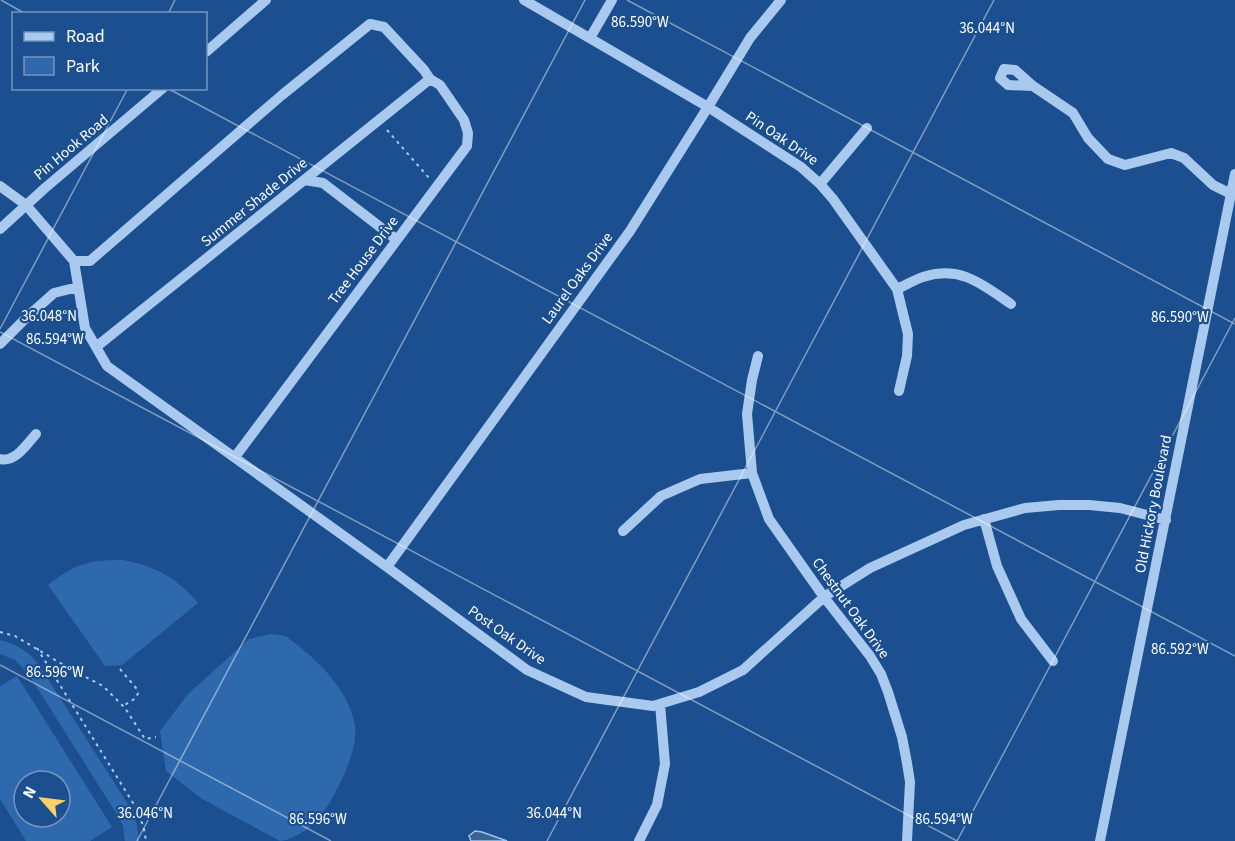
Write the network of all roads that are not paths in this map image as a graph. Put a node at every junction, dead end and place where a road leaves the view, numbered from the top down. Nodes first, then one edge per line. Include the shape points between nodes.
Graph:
1 (267, 0) edge
2 (524, 0) edge
3 (612, 0) edge
4 (781, 0) edge
5 (590, 38) junction
6 (207, 51) edge
7 (430, 79) junction
8 (1033, 86) dead end
9 (161, 90) edge
10 (708, 107) junction
11 (867, 128) dead end
12 (1235, 174) edge
13 (305, 180) junction
14 (820, 184) junction
15 (0, 186) edge
16 (1231, 194) junction
17 (26, 205) junction
18 (0, 229) edge
19 (397, 240) junction
20 (74, 261) junction
21 (78, 287) junction
22 (897, 289) junction
23 (1011, 304) dead end
24 (0, 344) edge
25 (96, 347) junction
26 (758, 356) dead end
27 (899, 391) dead end
28 (36, 434) dead end
29 (235, 457) junction
30 (0, 459) edge
31 (752, 473) junction
32 (984, 519) junction
33 (1166, 520) junction
34 (622, 531) dead end
35 (387, 567) junction
36 (824, 597) junction
37 (1053, 662) dead end
38 (660, 704) junction
39 (639, 841) edge
40 (907, 841) edge
41 (1101, 841) edge

1 - 6 street
2 - 5 street, Pin Oak Drive
3 - 5 street
4 - 10 street, Laurel Oaks Drive via 750,38
5 - 10 street, Pin Oak Drive
7 - 13 street, Summer Shade Drive
7 - 19 street, Tree House Drive via 440,85 464,120 467,146
7 - 20 street, Tree House Drive via 384,27 370,24 90,261
8 - 16 street via 1073,113 1088,138 1108,159 1125,165 1172,153
9 - 17 street, Pin Hook Road
10 - 14 street, Pin Oak Drive via 791,160
10 - 35 street, Laurel Oaks Drive via 630,231
11 - 14 street
12 - 16 street, Old Hickory Boulevard
13 - 19 street via 323,183
13 - 25 street, Summer Shade Drive
14 - 22 street, Pin Oak Drive
15 - 17 street
16 - 33 street, Old Hickory Boulevard
17 - 18 street, Pin Hook Road
17 - 20 street
19 - 29 street, Tree House Drive
20 - 21 street, Post Oak Drive
21 - 24 street via 54,293
21 - 25 street, Post Oak Drive via 85,328
22 - 23 street via 921,278 953,274 980,282
22 - 27 street, Pin Oak Drive via 908,334
25 - 29 street, Post Oak Drive via 107,366
26 - 31 street, Chestnut Oak Drive via 747,414
28 - 30 street via 13,459
29 - 35 street, Post Oak Drive
31 - 34 street via 699,479 661,496
31 - 36 street, Chestnut Oak Drive via 769,519
32 - 33 street, Post Oak Drive via 1025,508 1089,505
32 - 36 street, Post Oak Drive via 870,568
32 - 37 street via 997,566 1021,618
33 - 41 street, Old Hickory Boulevard
35 - 38 street, Post Oak Drive via 526,670 586,697
36 - 38 street, Post Oak Drive via 743,670 699,692
36 - 40 street, Chestnut Oak Drive via 870,656 888,692 910,782
38 - 39 street via 665,764 657,805

